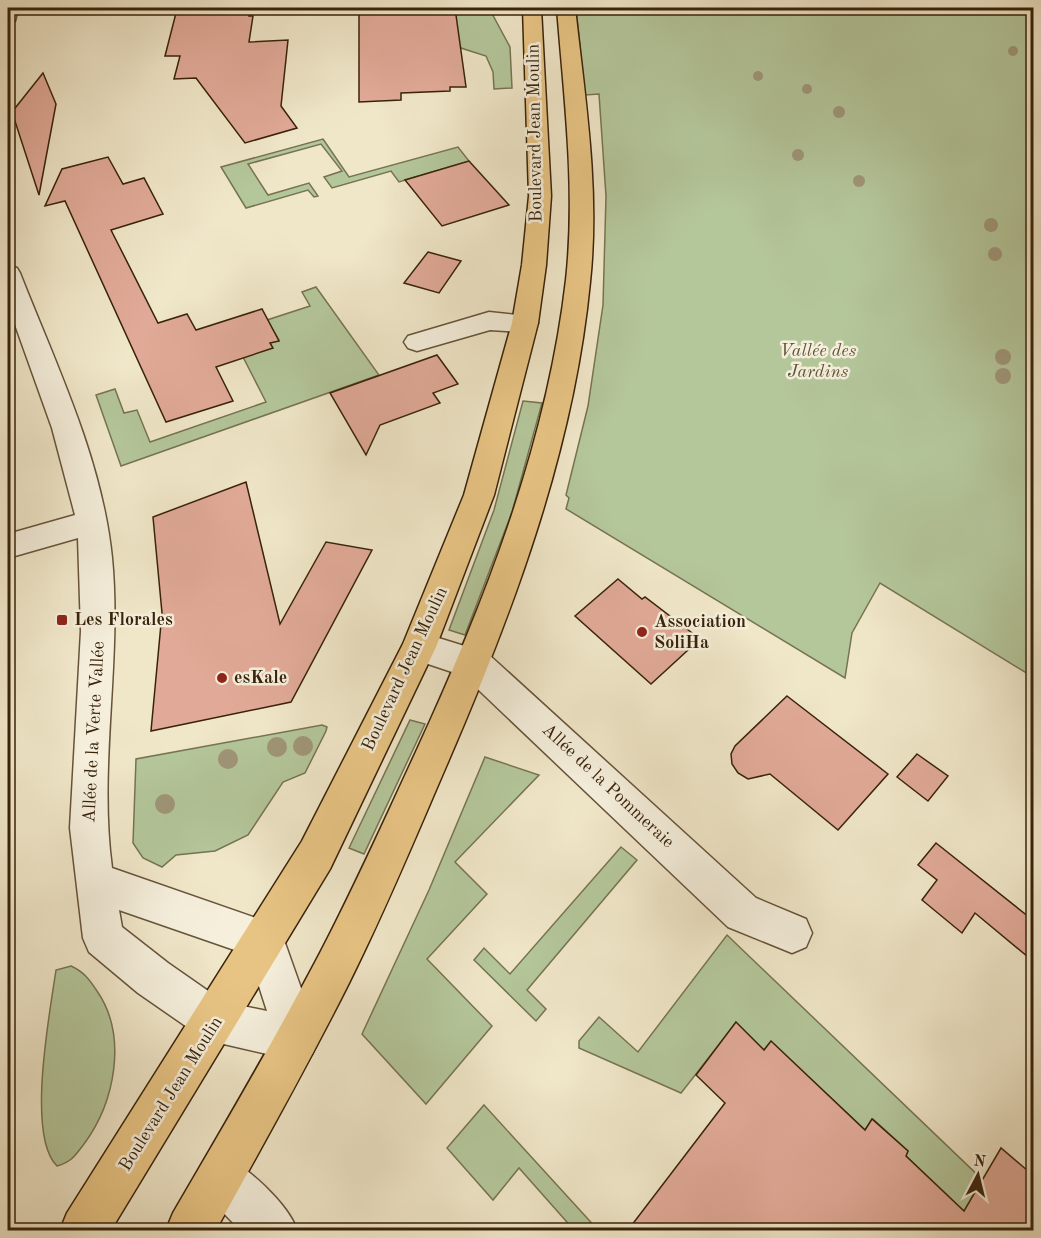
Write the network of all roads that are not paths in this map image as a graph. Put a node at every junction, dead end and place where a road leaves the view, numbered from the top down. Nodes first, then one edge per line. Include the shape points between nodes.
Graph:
1 (9, 8) edge
2 (531, 8) edge
3 (566, 8) edge
4 (8, 17) edge
5 (8, 273) edge
6 (525, 323) junction
7 (417, 342) dead end
8 (92, 522) junction
9 (8, 546) edge
10 (419, 646) junction
11 (475, 664) junction
12 (94, 880) junction
13 (792, 933) dead end
14 (265, 940) junction
15 (215, 1022) junction
16 (297, 1039) junction
17 (220, 1177) junction
18 (84, 1230) edge
19 (190, 1230) edge
20 (273, 1230) edge

1 - 4 street
2 - 6 main road, Boulevard Jean Moulin via 540,196
3 - 11 main road, Boulevard Jean Moulin via 583,198 578,281 563,382 531,506
5 - 8 street, Allée de la Verte Vallée via 75,457
6 - 7 street via 489,321
6 - 10 main road, Boulevard Jean Moulin via 479,495
8 - 9 street
8 - 12 street, Allée de la Verte Vallée via 100,622 88,810
10 - 11 street, Allée de la Pommeraie
10 - 14 main road, Boulevard Jean Moulin via 316,855
11 - 13 street, Allée de la Pommeraie via 742,913
11 - 16 main road, Boulevard Jean Moulin via 353,931
12 - 14 street
12 - 15 street, Allée de la Verte Vallée via 103,938
14 - 15 main road, Boulevard Jean Moulin
14 - 16 street
15 - 16 street, Allée de la Verte Vallée
15 - 18 main road, Boulevard Jean Moulin
16 - 17 main road, Boulevard Jean Moulin
17 - 19 main road, Boulevard Jean Moulin
17 - 20 street

